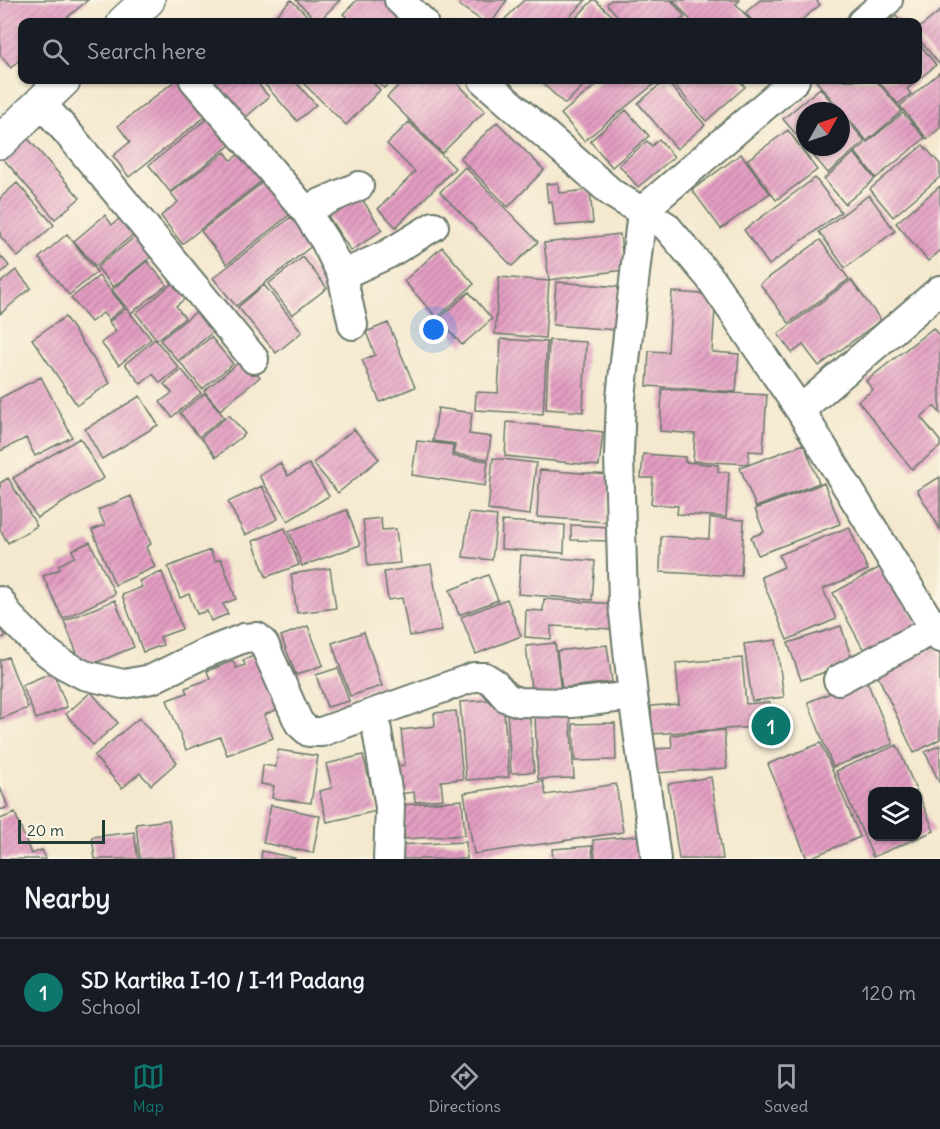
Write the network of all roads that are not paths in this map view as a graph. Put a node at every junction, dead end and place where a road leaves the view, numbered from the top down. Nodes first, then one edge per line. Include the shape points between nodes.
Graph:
1 (399, 0) edge
2 (888, 0) edge
3 (419, 18) edge
4 (867, 18) edge
5 (60, 84) edge
6 (197, 84) edge
7 (488, 84) edge
8 (790, 84) edge
9 (40, 102) junction
10 (0, 142) edge
11 (359, 186) dead end
12 (305, 210) junction
13 (642, 211) junction
14 (434, 226) dead end
15 (342, 275) junction
16 (940, 290) edge
17 (353, 325) dead end
18 (254, 359) dead end
19 (800, 410) junction
20 (0, 601) edge
21 (938, 630) edge
22 (838, 680) dead end
23 (633, 696) junction
24 (374, 713) junction
25 (388, 859) edge
26 (656, 859) edge

1 - 3 street
2 - 4 street
5 - 9 street
6 - 12 street
7 - 13 street via 613,194
8 - 13 street
9 - 10 street
9 - 18 street
11 - 12 street
12 - 15 street
13 - 19 street via 666,226 710,278
13 - 23 street via 621,397 619,454 623,604
14 - 15 street via 388,254
15 - 17 street
16 - 19 street
19 - 21 street
20 - 24 street via 9,616 40,647 84,675 123,684 152,679 201,655 244,638 257,637 264,644 299,723 309,732 321,732
21 - 22 street
23 - 24 street via 572,703 519,702 507,698 484,677 474,677
23 - 26 street
24 - 25 street via 390,807

